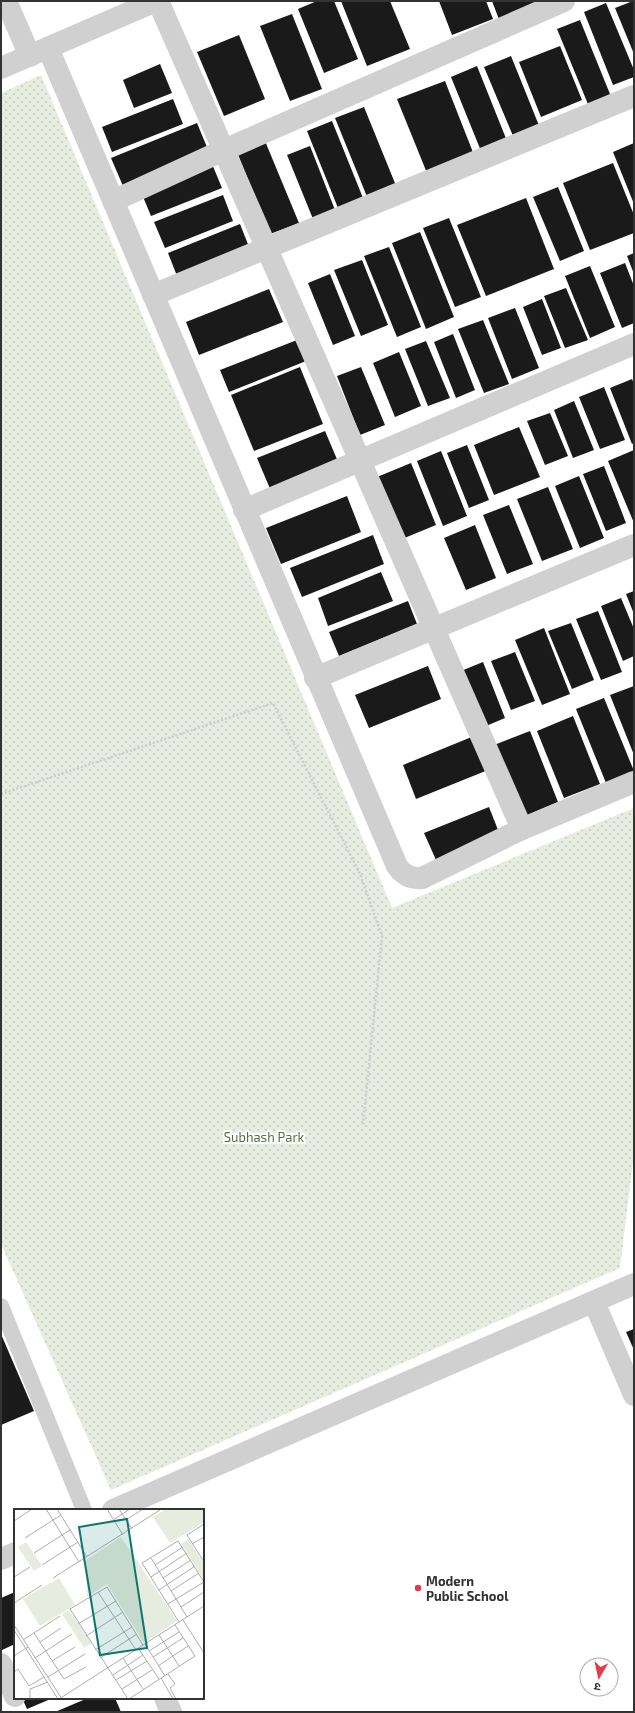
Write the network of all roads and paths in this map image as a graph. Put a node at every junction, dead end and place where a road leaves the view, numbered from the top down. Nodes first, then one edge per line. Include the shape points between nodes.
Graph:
1 (6, 1) edge
2 (157, 1) edge
3 (564, 1) edge
4 (117, 9) edge
5 (39, 52) junction
6 (1, 68) edge
7 (634, 96) edge
8 (224, 150) junction
9 (113, 201) junction
10 (267, 250) junction
11 (153, 296) junction
12 (634, 344) edge
13 (359, 460) junction
14 (244, 510) junction
15 (634, 545) edge
16 (434, 630) junction
17 (315, 678) junction
18 (634, 782) edge
19 (1, 794) edge
20 (522, 829) junction
21 (363, 1124) dead end
22 (634, 1284) edge
23 (594, 1302) junction
24 (1, 1306) edge
25 (634, 1395) edge
26 (84, 1509) edge
27 (115, 1509) edge
28 (14, 1553) edge
29 (1, 1559) edge
30 (1, 1664) edge
31 (165, 1699) edge
32 (14, 1703) edge
33 (171, 1712) edge

1 - 5 street
2 - 4 street
2 - 8 street
3 - 8 street
4 - 5 street
5 - 6 street
5 - 9 street
7 - 10 street
8 - 9 street
8 - 10 street
9 - 11 street
10 - 11 street
10 - 13 street
11 - 14 street
12 - 13 street
13 - 14 street
13 - 16 street
14 - 17 street
15 - 16 street
16 - 17 street
16 - 20 street
17 - 20 street via 401,872 422,878
18 - 20 street
19 - 21 path via 273,703 360,874 382,936
22 - 23 street
23 - 25 street
23 - 27 street
24 - 26 lane
28 - 29 street
30 - 32 street
31 - 33 street

